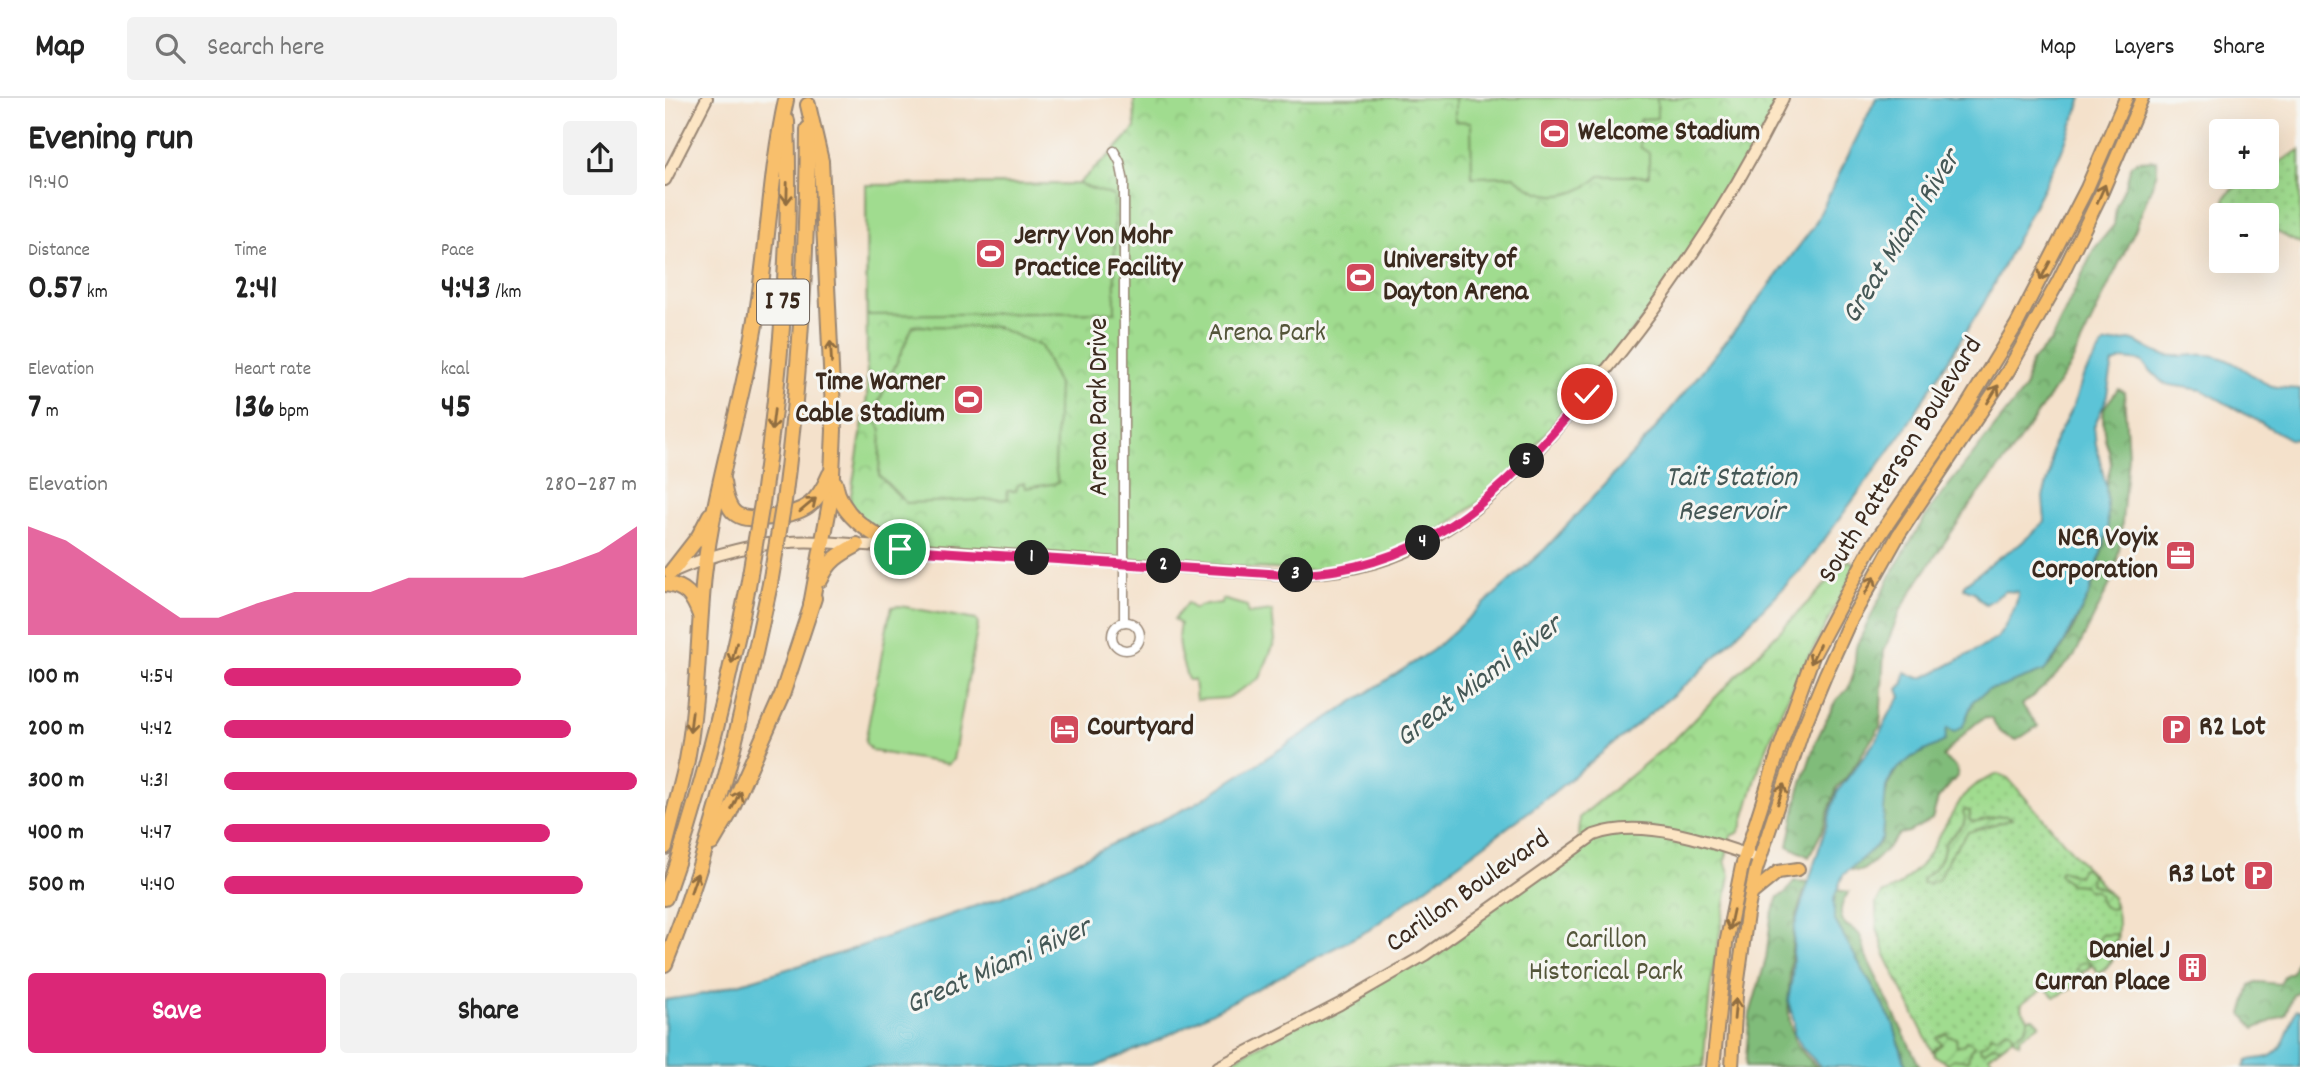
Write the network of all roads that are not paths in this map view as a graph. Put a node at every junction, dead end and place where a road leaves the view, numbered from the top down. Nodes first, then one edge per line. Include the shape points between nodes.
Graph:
1 (707, 98) edge
2 (1783, 98) edge
3 (2126, 98) edge
4 (2142, 98) edge
5 (786, 99) edge
6 (808, 101) edge
7 (1114, 151) dead end
8 (668, 169) edge
9 (665, 180) edge
10 (833, 466) junction
11 (722, 478) junction
12 (717, 498) junction
13 (823, 542) junction
14 (857, 545) junction
15 (900, 549) junction
16 (707, 556) junction
17 (1123, 564) junction
18 (667, 577) edge
19 (811, 605) junction
20 (702, 621) junction
21 (1124, 622) dead end
22 (665, 847) edge
23 (1746, 854) junction
24 (1760, 859) junction
25 (702, 860) junction
26 (1798, 869) dead end
27 (1751, 895) junction
28 (665, 898) edge
29 (665, 964) edge
30 (1219, 1067) edge
31 (1713, 1067) edge
32 (1732, 1067) edge

1 - 8 main road
2 - 17 main road via 1730,196 1626,346 1533,455 1448,528 1388,559 1329,572 1276,574
3 -> 23 main road, South Patterson Boulevard via 2087,188 2017,324 1869,551 1813,656
24 -> 4 main road, South Patterson Boulevard via 1803,729 1848,625 1899,534 1985,406 2058,282
5 - 11 highway via 753,336
5 -> 28 highway, I 75, bridge via 785,277 762,503 708,763
10 -> 6 highway via 821,160
6 - 25 highway, I 75, bridge via 803,324 783,500 747,690
7 - 17 street, Arena Park Drive via 1124,181
8 - 9 main road
11 -> 10 highway via 730,509 749,520 802,510 816,498
10 - 13 highway
10 - 15 highway via 836,488 848,513
11 - 12 highway
12 - 16 highway
12 - 18 highway via 699,536
13 - 14 main road
13 - 16 main road via 786,541
13 - 19 highway
14 - 15 main road
14 - 19 highway via 831,560
15 - 17 main road
16 - 18 main road
16 - 20 highway
17 - 21 street, Arena Park Drive
18 - 20 highway via 690,594
25 -> 19 highway via 729,814 772,719
20 -> 22 highway via 687,759
23 - 24 main road, Carillon Boulevard
23 - 30 main road, Carillon Boulevard via 1648,829 1620,828 1594,835 1425,955
23 -> 31 main road, South Patterson Boulevard via 1726,944
24 - 27 main road, South Patterson Boulevard
29 -> 25 highway, I 75
26 - 27 main road via 1778,872
32 -> 27 main road, South Patterson Boulevard via 1735,1006

